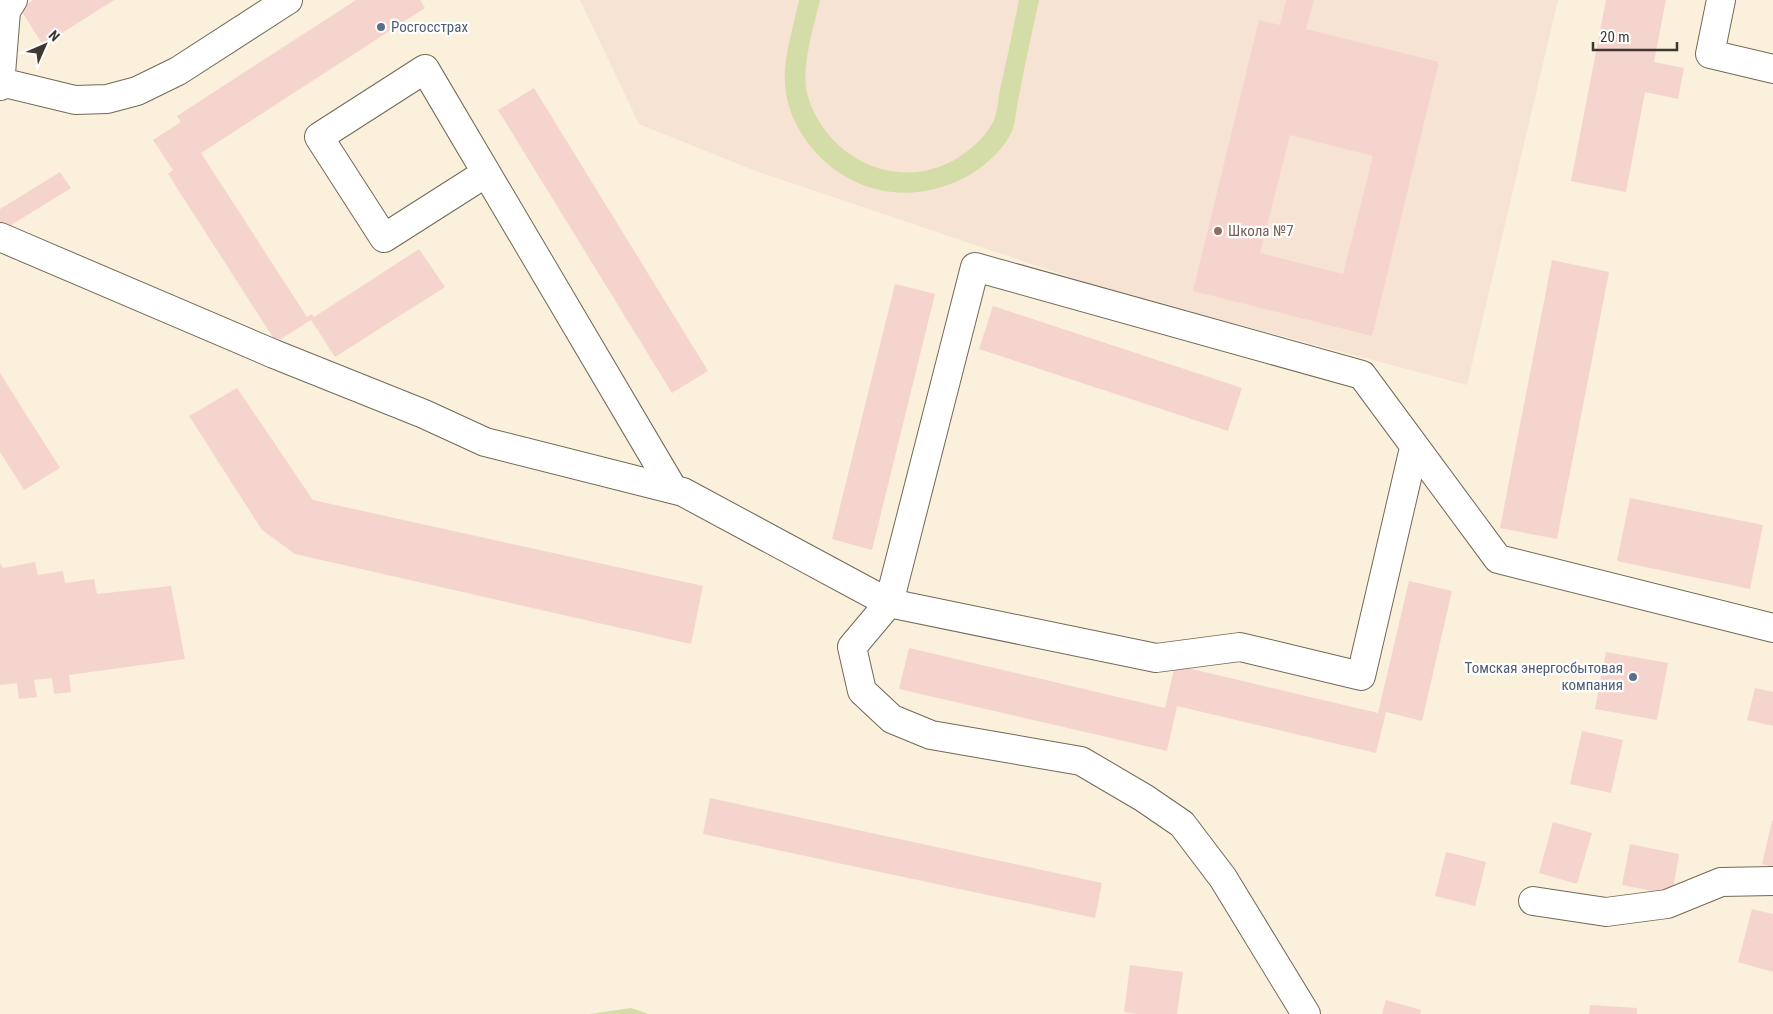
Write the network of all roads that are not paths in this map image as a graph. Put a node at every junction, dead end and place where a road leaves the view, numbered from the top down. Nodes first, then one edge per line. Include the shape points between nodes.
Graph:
1 (13, 0) edge
2 (288, 0) edge
3 (1721, 0) edge
4 (1773, 69) edge
5 (1, 84) edge
6 (486, 173) junction
7 (0, 237) edge
8 (1414, 448) junction
9 (673, 489) junction
10 (889, 604) junction
11 (1773, 628) edge
12 (1773, 881) edge
13 (1533, 901) dead end
14 (1306, 1014) edge

1 - 5 lane via 6,11
2 - 5 lane via 178,71 137,91 107,99 76,100
3 - 4 lane via 1710,54
6 - 6 lane via 425,69 319,137 384,238
6 - 9 lane
7 - 9 lane via 485,442
8 - 10 lane via 1361,676 1240,647 1156,658
8 - 10 lane via 1362,375 975,267
8 - 11 lane via 1498,560
9 - 10 lane
10 - 14 lane via 852,647 862,691 892,719 930,735 1081,761 1182,824 1223,878
12 - 13 lane via 1721,882 1667,904 1606,912

